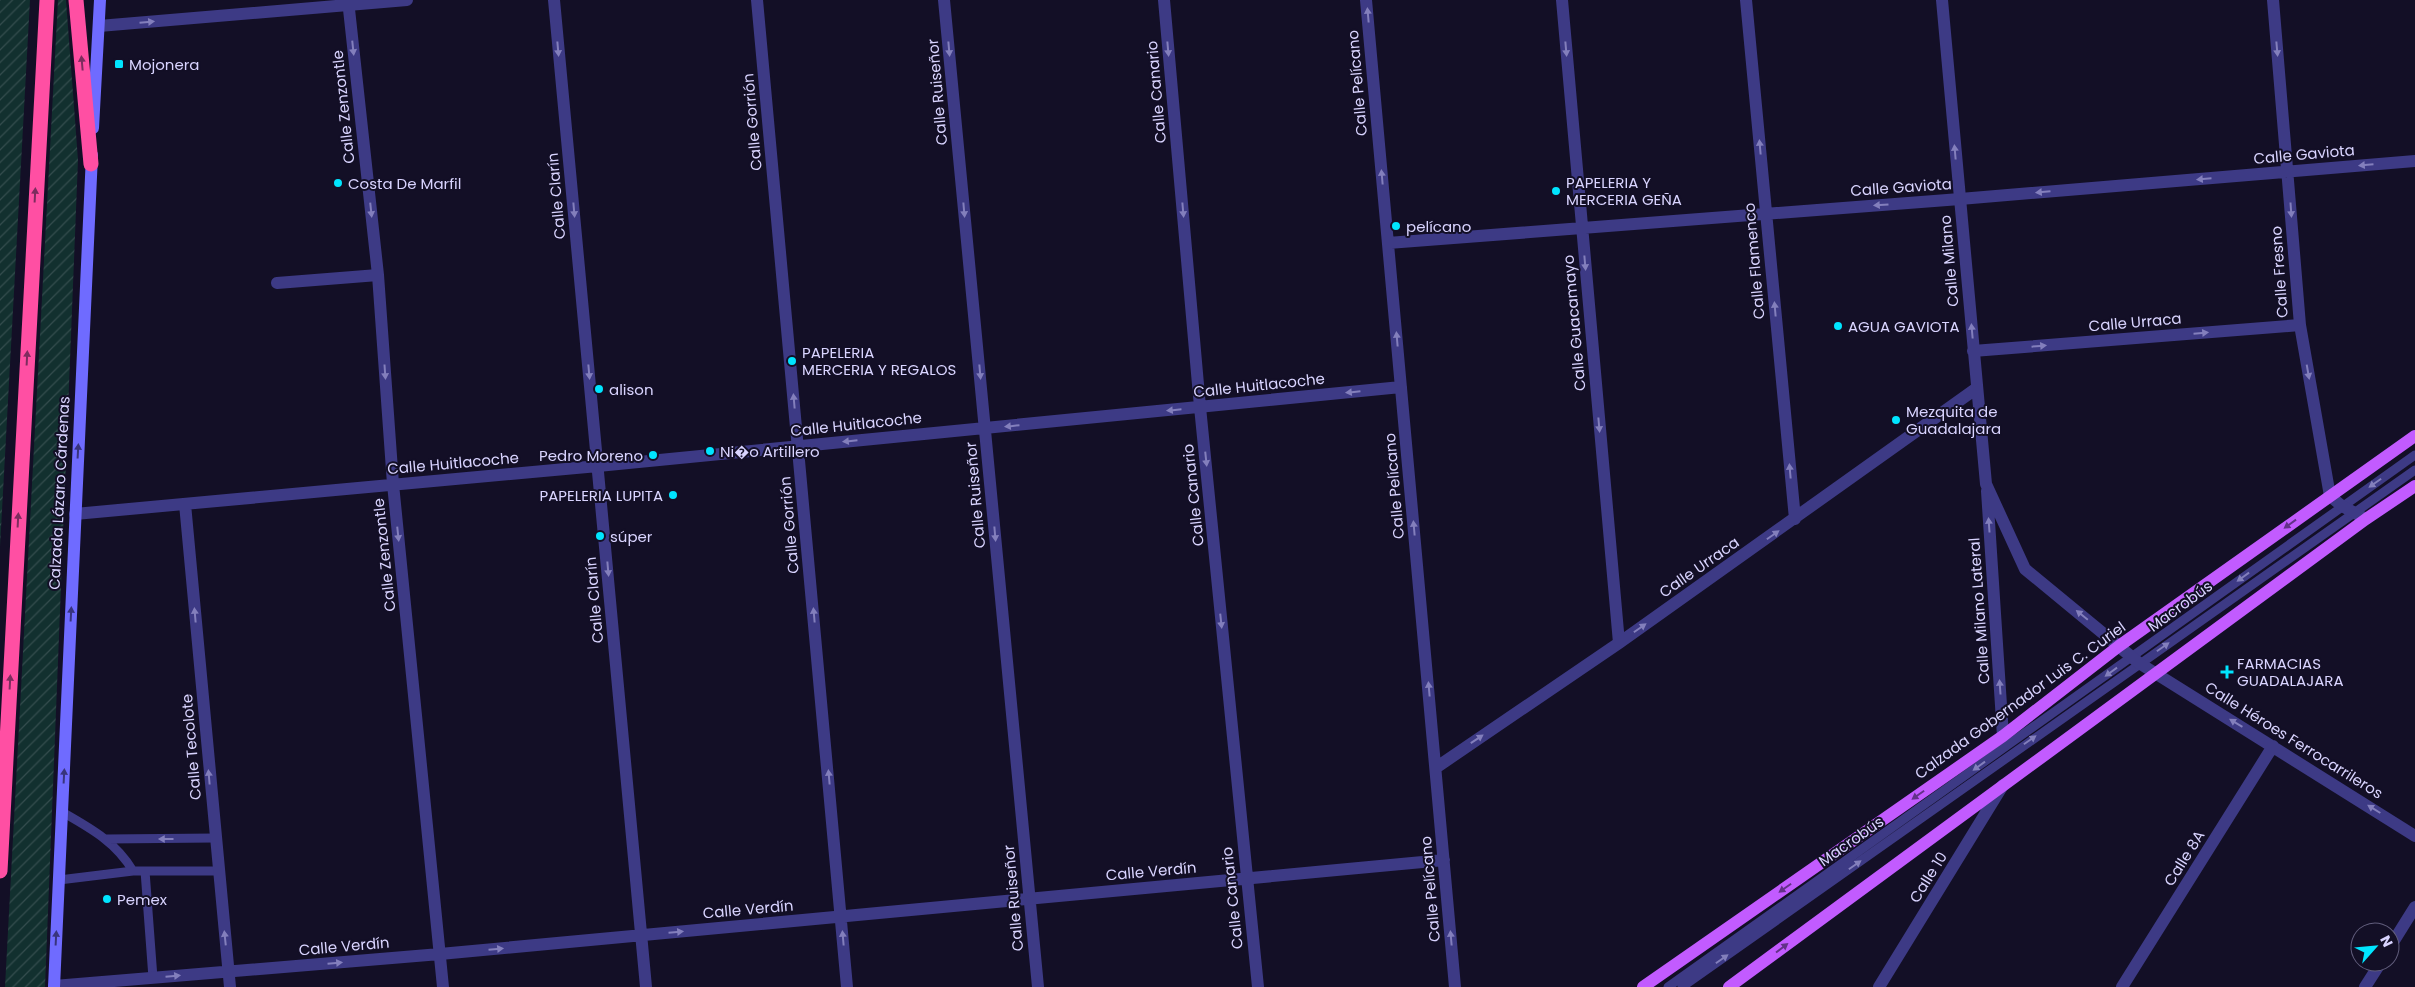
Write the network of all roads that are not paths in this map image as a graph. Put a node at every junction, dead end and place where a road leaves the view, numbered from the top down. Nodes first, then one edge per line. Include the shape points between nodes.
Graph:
1 (47, 0) edge
2 (76, 0) edge
3 (100, 0) edge
4 (407, 0) edge
5 (554, 0) edge
6 (757, 0) edge
7 (944, 0) edge
8 (1164, 0) edge
9 (1366, 0) edge
10 (1562, 0) edge
11 (1746, 0) edge
12 (1942, 0) edge
13 (2273, 0) edge
14 (348, 3) edge
15 (98, 26) junction
16 (2415, 161) edge
17 (91, 164) junction
18 (2288, 172) junction
19 (1960, 199) junction
20 (1766, 214) junction
21 (1582, 228) junction
22 (1388, 242) junction
23 (378, 275) junction
24 (277, 283) dead end
25 (2300, 325) junction
26 (1974, 351) junction
27 (1401, 387) junction
28 (1977, 388) junction
29 (1200, 407) junction
30 (985, 428) junction
31 (2415, 436) edge
32 (798, 446) junction
33 (2415, 455) edge
34 (598, 466) junction
35 (2415, 470) edge
36 (393, 484) junction
37 (1986, 484) junction
38 (2415, 486) edge
39 (2330, 496) junction
40 (186, 504) junction
41 (2342, 506) junction
42 (2354, 513) junction
43 (75, 514) junction
44 (1794, 519) junction
45 (2366, 519) junction
46 (1619, 643) junction
47 (2119, 646) junction
48 (2136, 660) junction
49 (2155, 673) junction
50 (2003, 736) junction
51 (2273, 746) junction
52 (1437, 767) junction
53 (2004, 783) junction
54 (62, 812) junction
55 (2415, 836) edge
56 (215, 838) junction
57 (107, 839) junction
58 (1444, 860) junction
59 (0, 871) edge
60 (132, 871) junction
61 (145, 871) junction
62 (218, 871) junction
63 (1246, 878) junction
64 (59, 880) junction
65 (1030, 899) junction
66 (2415, 907) edge
67 (842, 917) junction
68 (2400, 931) edge
69 (642, 935) junction
70 (440, 954) junction
71 (1454, 969) junction
72 (229, 972) junction
73 (2374, 972) edge
74 (153, 978) junction
75 (54, 987) edge
76 (230, 987) edge
77 (443, 987) edge
78 (646, 987) edge
79 (847, 987) edge
80 (1038, 987) edge
81 (1258, 987) edge
82 (1455, 987) edge
83 (1464, 987) edge
84 (1643, 987) edge
85 (1668, 987) edge
86 (1682, 987) edge
87 (1729, 987) edge
88 (1879, 987) edge
89 (2122, 987) edge
90 (2365, 987) edge

59 -> 1 highway
17 -> 2 highway
3 - 15 main road, Calzada Lázaro Cárdenas
4 - 14 street
5 -> 34 street, Calle Clarín
32 -> 6 street, Calle Gorrión
7 -> 30 street, Calle Ruiseñor
8 -> 29 street, Calle Canario
22 -> 9 street, Calle Pelícano
10 -> 21 street, Calle Guacamayo
20 -> 11 street, Calle Flamenco
19 -> 12 street, Calle Milano
13 -> 18 street, Calle Fresno
15 -> 14 street
14 -> 23 street, Calle Zenzontle
15 - 17 main road, Calzada Lázaro Cárdenas
16 -> 18 street, Calle Gaviota
43 -> 17 main road, Calzada Lázaro Cárdenas
18 -> 19 street, Calle Gaviota
18 -> 25 street, Calle Fresno
19 -> 20 street, Calle Gaviota
26 -> 19 street, Calle Milano
20 - 21 street, Calle Gaviota
44 -> 20 street, Calle Flamenco
21 - 22 street, Calle Gaviota
21 -> 46 street, Calle Guacamayo
27 -> 22 street, Calle Pelícano
23 - 24 street
23 -> 36 street, Calle Zenzontle
26 -> 25 street, Calle Urraca
25 -> 39 street, Calle Fresno
26 - 28 street, Calle Milano
27 -> 29 street, Calle Huitlacoche
52 -> 27 street, Calle Pelícano
28 - 37 street, Calle Milano
28 - 44 street, Calle Urraca
29 -> 30 street, Calle Huitlacoche
29 -> 63 street, Calle Canario
30 -> 32 street, Calle Huitlacoche
30 -> 65 street, Calle Ruiseñor
31 - 39 main road, Calzada Gobernador Luis C. Curiel
32 - 34 street, Calle Huitlacoche
67 -> 32 street, Calle Gorrión
33 -> 41 lane, Macrobús
34 - 36 street, Calle Huitlacoche
34 -> 69 street, Calle Clarín
35 - 42 lane, Macrobús
36 - 40 street, Calle Huitlacoche
36 -> 70 street, Calle Zenzontle
47 -> 37 street, Calle Milano via 2025,569
50 -> 37 street, Calle Milano Lateral
38 - 45 main road
39 - 41 street
39 -> 47 main road, Calzada Gobernador Luis C. Curiel
40 - 43 street, Calle Huitlacoche
56 -> 40 street, Calle Tecolote
41 - 42 street
41 -> 48 lane, Macrobús
42 - 45 street
48 -> 42 lane, Macrobús
54 -> 43 main road, Calzada Lázaro Cárdenas
46 -> 44 street, Calle Urraca
45 - 49 main road
52 -> 46 street, Calle Urraca
47 - 48 street, Calle Milano
47 - 50 main road, Calzada Gobernador Luis C. Curiel
48 - 49 street, Calle Héroes Ferrocarrileros
48 -> 85 lane, Macrobús
86 -> 48 lane, Macrobús
51 -> 49 street, Calle Héroes Ferrocarrileros
49 - 53 main road
50 -> 84 main road, Calzada Gobernador Luis C. Curiel
55 -> 51 street, Calle Héroes Ferrocarrileros
51 - 89 street, Calle 8A
52 - 58 street, Calle Pelícano
87 -> 53 main road
53 - 88 street, Calle 10
54 - 57 lane
54 - 64 main road, Calzada Lázaro Cárdenas
56 -> 57 lane
56 - 62 street, Calle Tecolote
57 - 60 lane
58 - 63 street, Calle Verdín
71 -> 58 street, Calle Pelícano
60 - 61 lane
60 - 64 lane
61 - 62 lane
61 - 74 lane
72 -> 62 street, Calle Tecolote
63 - 65 street, Calle Verdín
63 - 81 street, Calle Canario
75 -> 64 main road, Calzada Lázaro Cárdenas
65 - 67 street, Calle Verdín
65 - 80 street, Calle Ruiseñor
66 - 68 street
69 -> 67 street, Calle Verdín
79 -> 67 street, Calle Gorrión
70 -> 69 street, Calle Verdín
69 - 78 street, Calle Clarín
72 -> 70 street, Calle Verdín
70 - 77 street, Calle Zenzontle
71 - 82 street, Calle Pelícano
71 - 83 street, Calle Pelícano
74 -> 72 street, Calle Verdín
72 - 76 street, Calle Tecolote
73 - 90 street
74 - 75 street, Calle Verdín

